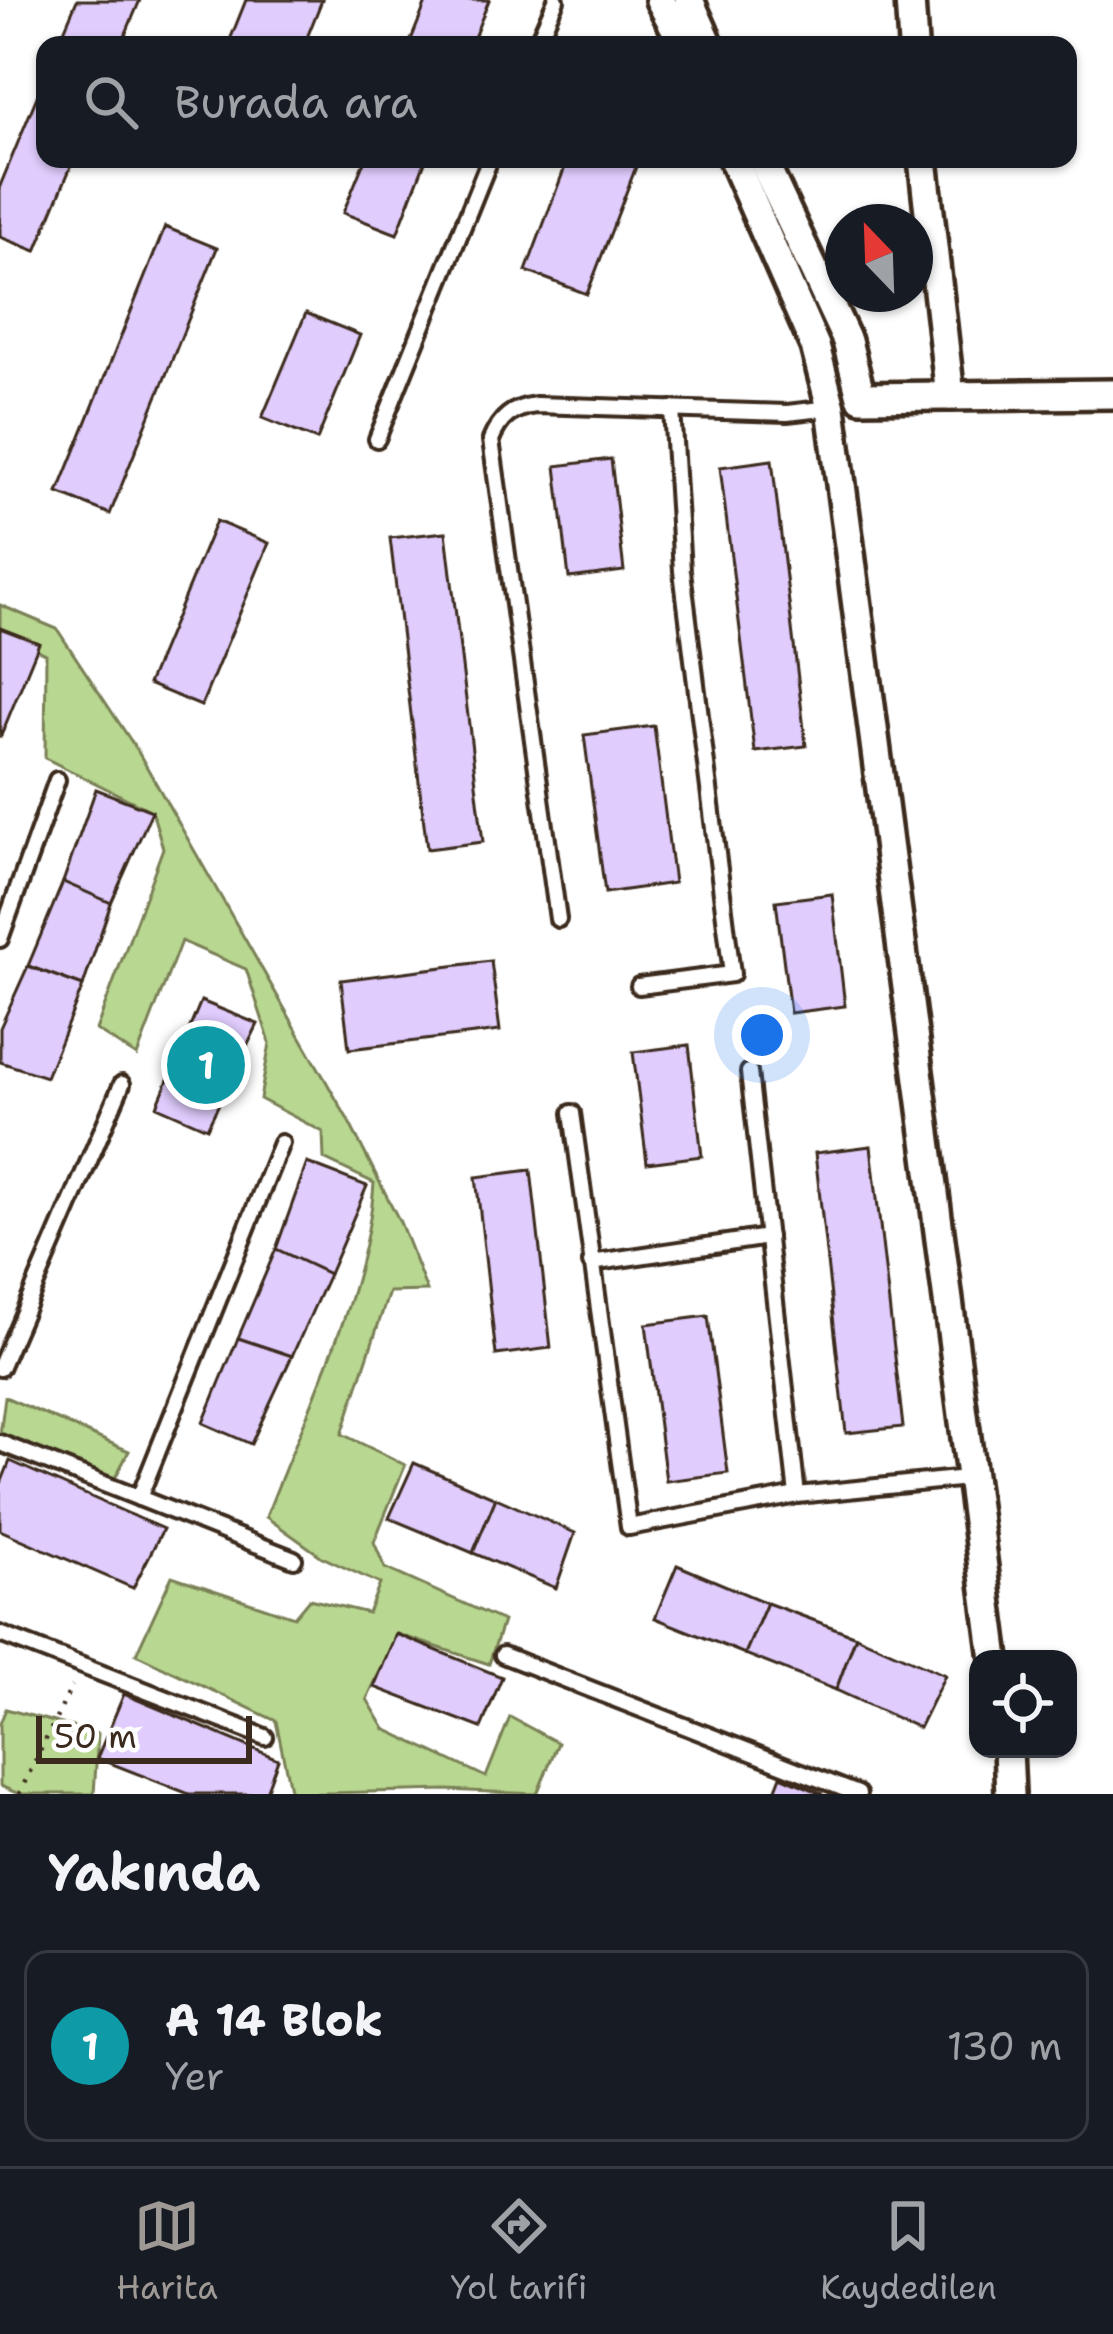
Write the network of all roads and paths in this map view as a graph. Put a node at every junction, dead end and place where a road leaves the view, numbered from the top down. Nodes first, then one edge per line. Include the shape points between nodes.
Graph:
1 (556, 0) edge
2 (660, 0) edge
3 (689, 0) edge
4 (910, 0) edge
5 (540, 36) edge
6 (679, 36) edge
7 (705, 36) edge
8 (912, 36) edge
9 (486, 168) edge
10 (738, 168) edge
11 (766, 168) edge
12 (924, 168) edge
13 (1113, 394) edge
14 (950, 396) junction
15 (831, 408) junction
16 (672, 409) junction
17 (376, 439) dead end
18 (57, 780) dead end
19 (558, 919) dead end
20 (0, 940) edge
21 (639, 986) dead end
22 (749, 1072) dead end
23 (122, 1084) dead end
24 (572, 1113) dead end
25 (281, 1143) dead end
26 (768, 1237) junction
27 (591, 1263) junction
28 (0, 1368) edge
29 (0, 1443) edge
30 (968, 1478) junction
31 (797, 1495) junction
32 (139, 1498) junction
33 (294, 1558) dead end
34 (0, 1634) edge
35 (993, 1650) edge
36 (503, 1655) dead end
37 (82, 1665) junction
38 (265, 1737) dead end
39 (1008, 1758) edge
40 (20, 1794) edge
41 (858, 1794) edge
42 (1010, 1794) edge

1 - 5 lane
2 - 6 street
3 - 7 street
4 - 8 street
9 - 17 lane
10 - 15 street via 815,346
11 - 14 street via 847,341 861,397
12 - 14 street
13 - 14 street
15 - 16 lane
15 - 30 street
16 - 19 lane via 524,406 491,440
16 - 21 lane via 682,571 732,974
18 - 20 lane
22 - 26 lane
23 - 28 lane
24 - 27 lane
25 - 32 lane
26 - 27 lane
26 - 31 lane
27 - 31 lane via 629,1527
29 - 32 lane
30 - 31 lane
30 - 35 street
32 - 33 lane
34 - 37 lane
36 - 41 lane
37 - 38 lane
37 - 40 path
39 - 42 street

